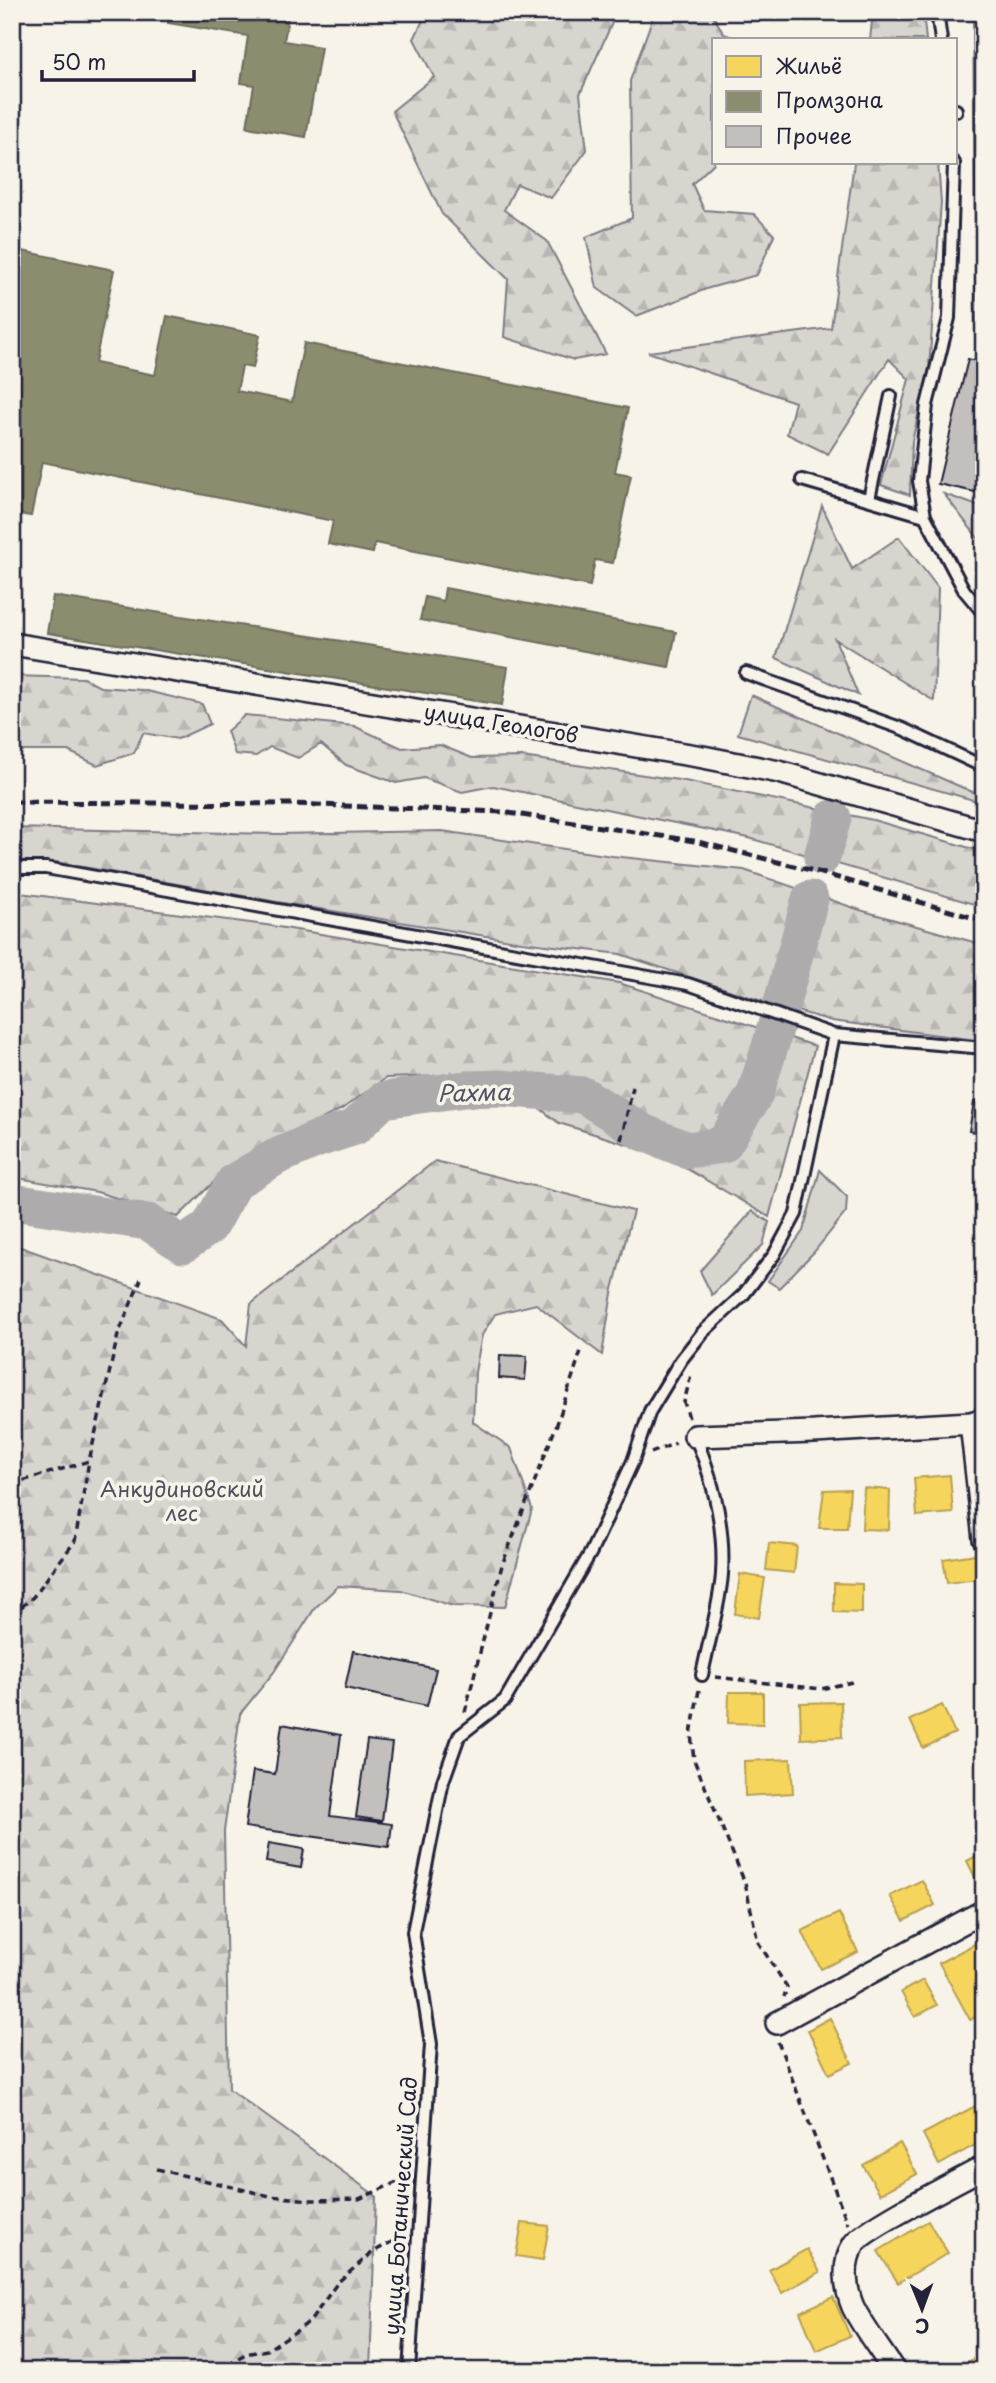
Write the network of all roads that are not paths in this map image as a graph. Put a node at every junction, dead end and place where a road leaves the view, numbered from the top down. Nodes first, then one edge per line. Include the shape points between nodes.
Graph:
1 (937, 12) edge
2 (941, 38) edge
3 (954, 164) edge
4 (891, 396) dead end
5 (802, 480) dead end
6 (869, 499) junction
7 (925, 516) junction
8 (984, 614) edge
9 (12, 644) edge
10 (746, 673) dead end
11 (984, 767) edge
12 (984, 831) edge
13 (12, 868) edge
14 (834, 1035) junction
15 (984, 1048) edge
16 (978, 1421) edge
17 (695, 1436) joint
18 (984, 1539) edge
19 (702, 1675) road end
20 (984, 1911) edge
21 (777, 2023) road end
22 (984, 2167) edge
23 (409, 2371) edge
24 (894, 2371) edge

1 - 2 lane
3 - 7 lane via 949,318 927,405 919,481
4 - 6 lane
5 - 6 lane
6 - 7 lane
7 - 8 lane via 964,590
9 - 12 street, улица Геологов via 779,772
10 - 11 lane via 903,729
13 - 14 lane via 46,868 688,984
14 - 15 lane
14 - 23 lane, улица Ботанический Сад via 796,1214 774,1255 744,1294 702,1332 681,1360 650,1411 633,1461 591,1552 505,1700 459,1736 443,1781 413,1932 431,2044
16 - 17 street
16 - 18 street
17 - 19 lane via 718,1508 722,1574
20 - 21 street
22 - 24 street via 873,2229 851,2251 846,2283 853,2306

